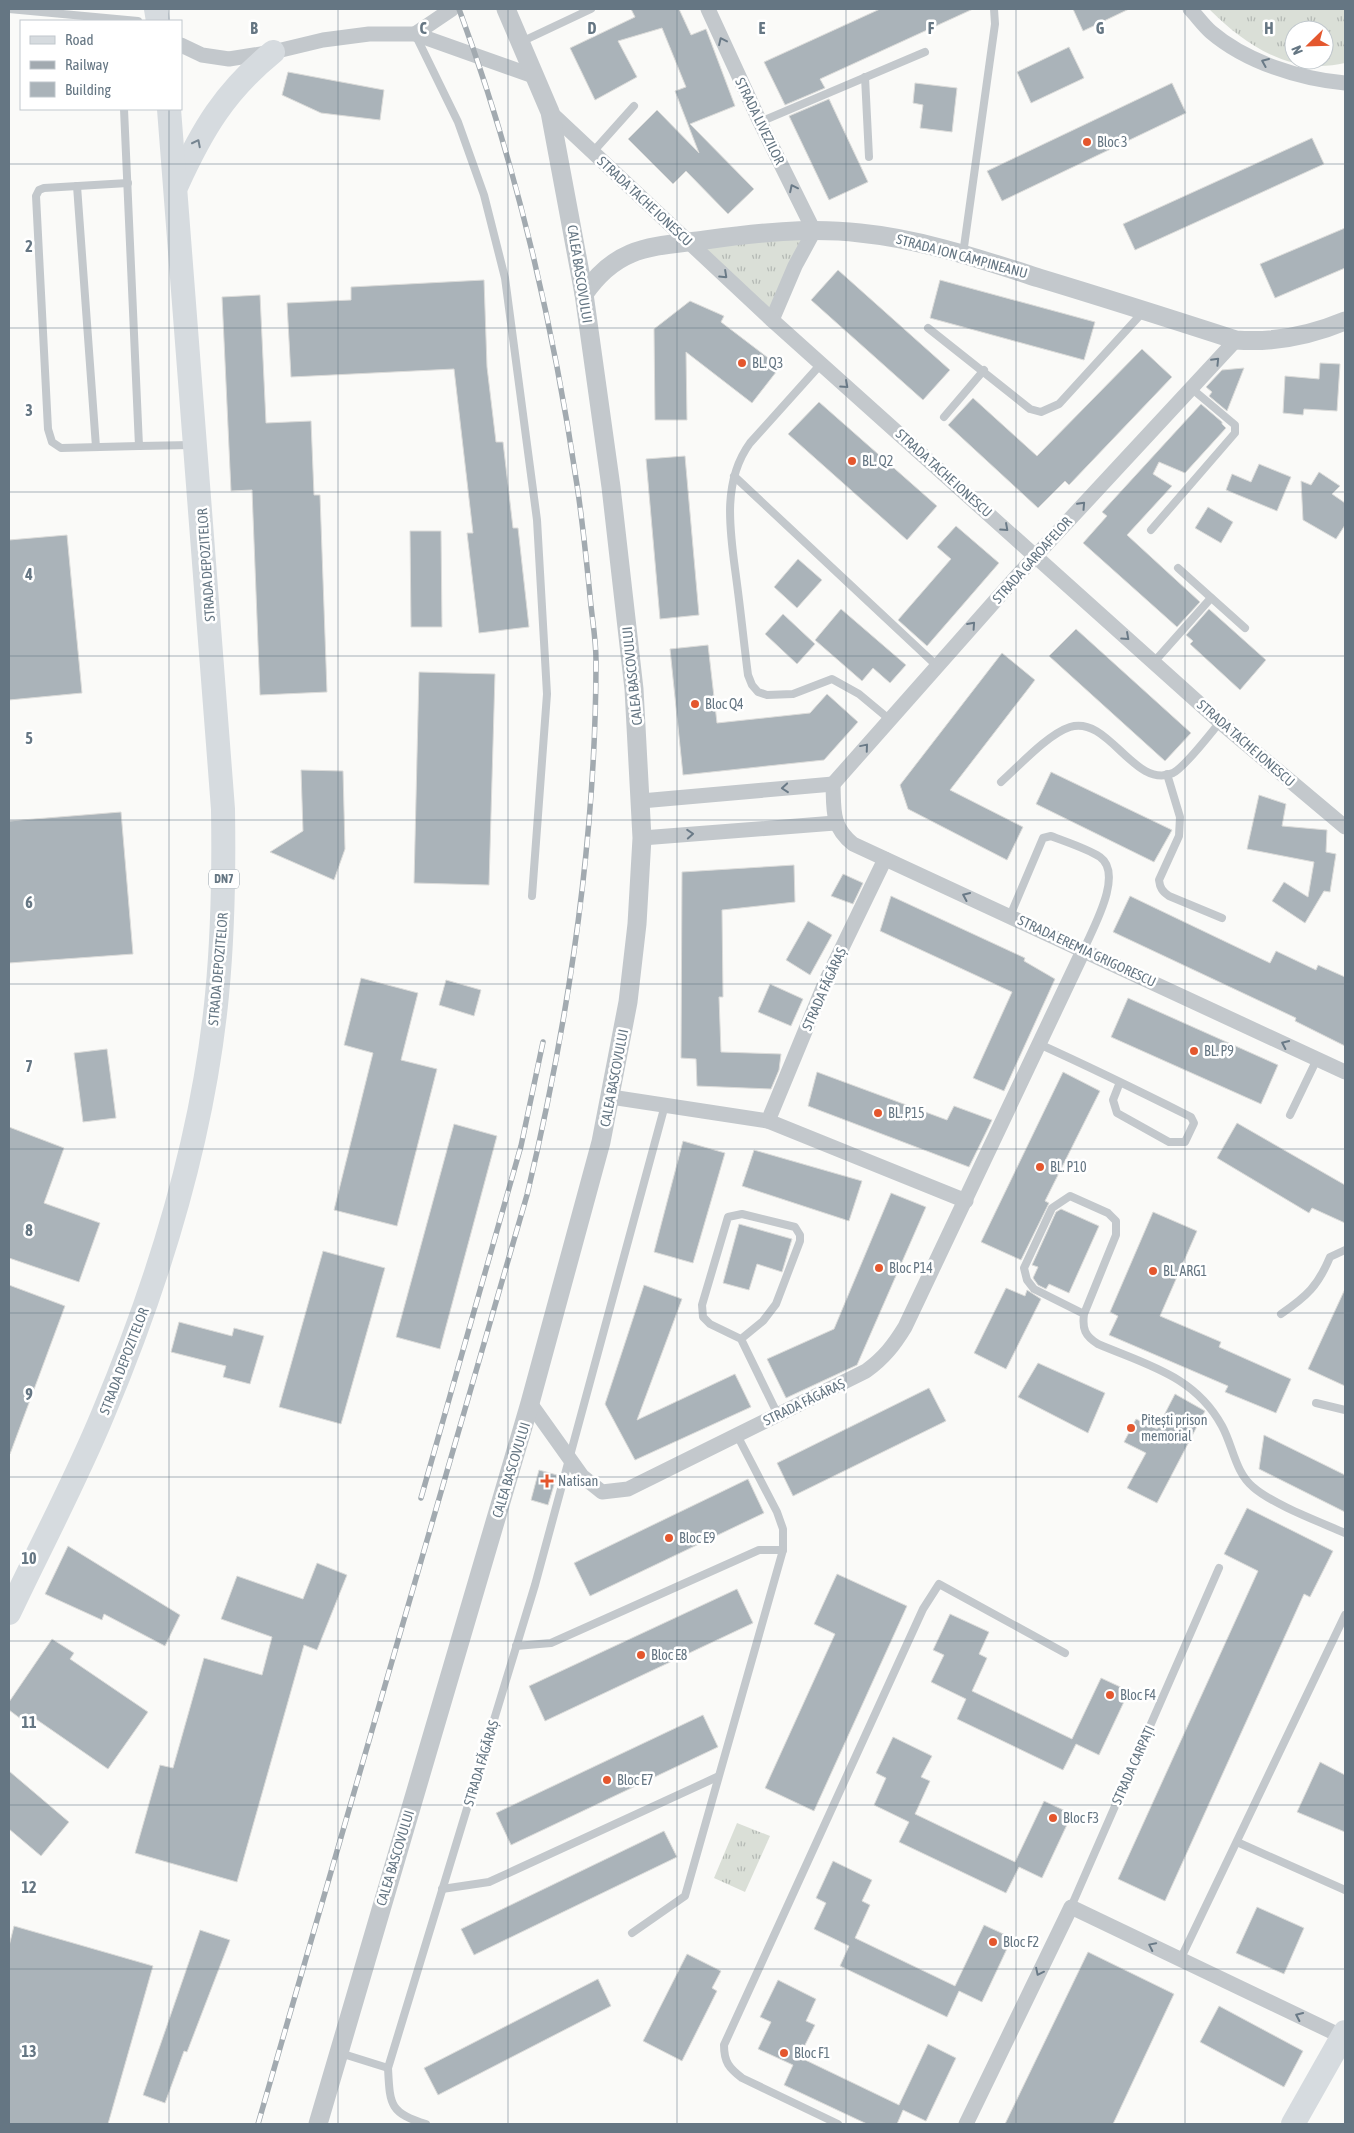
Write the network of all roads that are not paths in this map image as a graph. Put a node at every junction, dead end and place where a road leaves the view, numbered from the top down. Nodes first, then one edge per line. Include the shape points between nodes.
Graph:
1 (452, 9) edge
2 (506, 9) edge
3 (591, 9) edge
4 (708, 9) edge
5 (994, 9) edge
6 (1190, 9) edge
7 (9, 10) edge
8 (118, 20) edge
9 (415, 34) junction
10 (521, 42) junction
11 (182, 45) edge
12 (273, 52) junction
13 (925, 52) dead end
14 (536, 77) junction
15 (865, 77) junction
16 (1345, 84) edge
17 (634, 106) dead end
18 (124, 110) edge
19 (169, 110) edge
20 (550, 112) junction
21 (760, 122) junction
22 (592, 153) junction
23 (869, 157) dead end
24 (128, 183) junction
25 (77, 186) junction
26 (176, 187) junction
27 (814, 232) junction
28 (689, 242) junction
29 (962, 254) junction
30 (584, 294) junction
31 (1144, 311) junction
32 (772, 320) junction
33 (1345, 322) edge
34 (928, 328) dead end
35 (1236, 340) junction
36 (821, 364) junction
37 (984, 370) junction
38 (1190, 388) junction
39 (944, 417) dead end
40 (197, 445) junction
41 (139, 446) junction
42 (96, 447) junction
43 (734, 476) junction
44 (1150, 530) dead end
45 (1036, 555) junction
46 (1178, 568) dead end
47 (1211, 598) junction
48 (1245, 628) dead end
49 (1154, 662) junction
50 (936, 665) junction
51 (889, 719) junction
52 (1220, 722) junction
53 (1167, 774) junction
54 (1001, 782) dead end
55 (833, 784) junction
56 (641, 801) junction
57 (835, 823) junction
58 (1345, 827) edge
59 (642, 838) junction
60 (885, 859) junction
61 (532, 896) dead end
62 (1010, 916) junction
63 (1222, 918) dead end
64 (1084, 949) junction
65 (1039, 1044) junction
66 (1317, 1059) junction
67 (1345, 1072) edge
68 (1120, 1082) junction
69 (611, 1097) junction
70 (665, 1105) junction
71 (1290, 1115) dead end
72 (768, 1121) junction
73 (966, 1201) junction
74 (1345, 1250) edge
75 (1084, 1314) junction
76 (1281, 1314) dead end
77 (741, 1339) junction
78 (1316, 1403) dead end
79 (530, 1404) junction
80 (1345, 1410) edge
81 (778, 1414) junction
82 (737, 1435) junction
83 (570, 1458) junction
84 (1345, 1533) edge
85 (783, 1550) junction
86 (1219, 1568) dead end
87 (9, 1613) edge
88 (1345, 1616) edge
89 (516, 1646) junction
90 (1064, 1653) dead end
91 (717, 1777) junction
92 (1237, 1842) junction
93 (442, 1889) junction
94 (1345, 1890) edge
95 (1071, 1907) junction
96 (632, 1933) dead end
97 (1180, 1960) junction
98 (1344, 2034) edge
99 (338, 2052) junction
100 (388, 2068) junction
101 (318, 2124) edge
102 (426, 2124) edge
103 (838, 2124) edge
104 (966, 2124) edge
105 (1293, 2124) edge

1 - 9 street
2 - 10 street, CALEA BASCOVULUI
3 - 10 lane
21 -> 4 street, STRADA LIVEZILOR
5 - 29 lane via 995,24
16 -> 6 street via 1282,70 1240,51 1210,32
7 - 8 lane
9 - 12 street via 369,34 323,40
9 - 14 street
9 - 61 lane via 458,122 484,195 505,278 537,520 547,694
10 - 14 street, CALEA BASCOVULUI
11 - 12 street via 202,55 228,59
26 -> 12 main road via 214,113 234,87
13 - 15 lane
14 - 20 street, CALEA BASCOVULUI
15 - 21 lane
15 - 23 lane
17 - 22 lane
18 - 24 lane
19 - 26 main road, STRADA DEPOZITELOR / DN7
20 - 22 street, STRADA TACHE IONESCU
20 - 30 street, CALEA BASCOVULUI
27 -> 21 street, STRADA LIVEZILOR
22 - 28 street, STRADA TACHE IONESCU
24 - 25 lane
24 - 41 lane
25 - 42 lane
25 - 42 lane via 44,188 36,196 48,429 56,446
26 - 40 main road, STRADA DEPOZITELOR / DN7
27 - 28 street, STRADA ION CÂMPINEANU
27 - 29 street, STRADA ION CÂMPINEANU via 858,232 895,237
27 - 32 street via 795,266
28 - 30 street, STRADA ION CÂMPINEANU via 636,250 606,266
28 -> 32 street, STRADA TACHE IONESCU
29 - 31 street, STRADA ION CÂMPINEANU
30 - 56 street, CALEA BASCOVULUI via 634,688
31 - 35 street, STRADA ION CÂMPINEANU
31 - 37 lane via 1051,409 1041,412 1030,409
32 - 36 street, STRADA TACHE IONESCU
33 - 35 street, STRADA ION CÂMPINEANU via 1300,337 1257,342
34 - 37 lane
38 -> 35 street, STRADA GAROAFELOR
36 - 43 lane via 739,457
36 -> 45 street, STRADA TACHE IONESCU
37 - 39 lane
38 - 44 lane via 1235,425 1235,433
45 -> 38 street, STRADA GAROAFELOR
40 - 41 lane
40 - 87 main road, STRADA DEPOZITELOR / DN7 via 223,809 223,923 210,1051 178,1202 146,1302 102,1416
41 - 42 lane
43 - 50 lane
43 - 51 lane via 730,503 731,537 748,675 752,685 767,695 793,694 832,679 859,694
45 -> 49 street, STRADA TACHE IONESCU
50 -> 45 street, STRADA GAROAFELOR
46 - 47 lane
47 - 48 lane
47 - 49 lane
49 - 52 street, STRADA TACHE IONESCU
50 - 51 street, STRADA GAROAFELOR
55 -> 51 street, STRADA GAROAFELOR
52 - 53 lane via 1182,766
52 - 58 street, STRADA TACHE IONESCU
53 - 54 lane via 1148,771 1130,760 1097,730 1082,725 1070,727 1054,736
53 - 63 lane via 1180,818 1178,836 1159,880 1162,892
55 -> 56 street
55 - 57 street
56 - 59 street, CALEA BASCOVULUI
59 -> 57 street
57 - 60 street, STRADA EREMIA GRIGORESCU via 853,844
59 - 69 street, CALEA BASCOVULUI via 628,1002
62 -> 60 street, STRADA EREMIA GRIGORESCU
60 - 72 street, STRADA FĂGĂRAȘ via 825,983
62 - 64 street, STRADA EREMIA GRIGORESCU
62 - 64 lane via 1043,838 1051,836 1101,858 1109,868 1110,884
64 - 65 street, STRADA FĂGĂRAȘ
66 -> 64 street, STRADA EREMIA GRIGORESCU
65 - 68 lane
65 - 73 street, STRADA FĂGĂRAȘ
66 - 67 street, STRADA EREMIA GRIGORESCU
66 - 71 lane
68 - 68 lane via 1113,1100 1118,1113 1169,1142 1185,1142 1194,1123 1191,1117
69 - 70 street
69 - 79 street, CALEA BASCOVULUI
70 - 72 street
70 - 83 lane, STRADA FĂGĂRAȘ
72 - 73 street
73 - 81 street, STRADA FĂGĂRAȘ via 892,1350 866,1371
74 - 76 lane via 1330,1257 1323,1275 1310,1293
75 - 75 lane via 1034,1289 1024,1268 1052,1208 1070,1196 1108,1213 1116,1221 1116,1235
75 - 84 lane via 1082,1326 1087,1337 1179,1378 1198,1394 1223,1427 1243,1476 1253,1488
77 - 77 lane via 710,1324 703,1317 702,1305 728,1217 742,1214 795,1227 800,1241 776,1304
77 - 81 lane
78 - 80 lane
79 - 83 street, STRADA FĂGĂRAȘ
79 - 99 street, CALEA BASCOVULUI
81 - 82 street, STRADA FĂGĂRAȘ
82 - 83 street, STRADA FĂGĂRAȘ via 628,1489 602,1492 582,1476
82 - 85 lane via 777,1512 783,1529
83 - 89 lane, STRADA FĂGĂRAȘ
85 - 89 lane via 759,1550 551,1643
85 - 91 lane
86 - 95 lane, STRADA CARPAȚI
88 - 92 lane
89 - 93 lane, STRADA FĂGĂRAȘ
90 - 103 lane via 939,1584 923,1609 724,2045 724,2058 729,2068 742,2078
91 - 93 lane via 489,1882
91 - 96 lane via 684,1896
92 - 94 lane
92 - 97 lane
93 - 100 lane, STRADA FĂGĂRAȘ
97 -> 95 street
95 -> 104 street, STRADA CARPAȚI
98 -> 97 street
98 - 105 main road
99 - 100 lane
99 - 101 street, CALEA BASCOVULUI
100 - 102 lane, STRADA FĂGĂRAȘ via 390,2095 396,2110 405,2118

